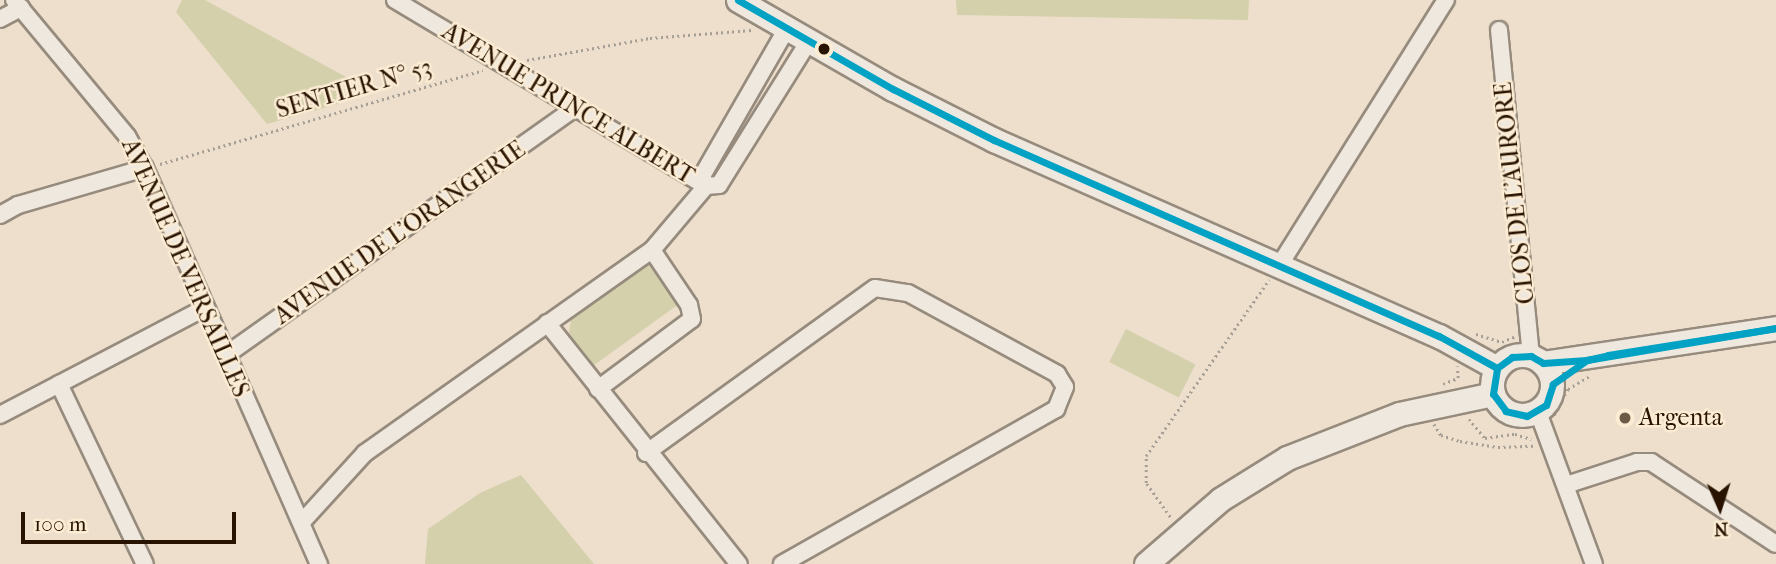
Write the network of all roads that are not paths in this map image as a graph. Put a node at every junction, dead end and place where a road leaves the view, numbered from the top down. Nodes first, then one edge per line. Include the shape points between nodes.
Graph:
1 (395, 0) edge
2 (738, 0) edge
3 (1446, 0) edge
4 (18, 4) edge
5 (0, 19) edge
6 (785, 27) junction
7 (1499, 30) dead end
8 (809, 41) junction
9 (574, 109) junction
10 (145, 169) junction
11 (706, 186) junction
12 (0, 215) edge
13 (652, 250) junction
14 (1275, 272) junction
15 (205, 308) junction
16 (547, 324) junction
17 (1776, 328) edge
18 (226, 355) junction
19 (1537, 359) junction
20 (1587, 360) junction
21 (1497, 368) junction
22 (59, 384) junction
23 (1553, 384) junction
24 (598, 389) junction
25 (1493, 394) junction
26 (1538, 412) junction
27 (0, 415) edge
28 (646, 453) junction
29 (1566, 485) junction
30 (302, 522) junction
31 (1776, 544) edge
32 (145, 564) edge
33 (319, 564) edge
34 (739, 564) edge
35 (782, 564) edge
36 (1146, 564) edge
37 (1594, 564) edge

1 - 9 street, AVENUE PRINCE ALBERT
2 - 6 main road
3 - 14 street
4 - 5 street
4 - 10 street, AVENUE DE VERSAILLES via 127,135
6 - 8 main road
6 - 11 street via 702,176
7 - 19 street, CLOS DE L'AURORE
8 - 11 street via 719,185
8 - 14 main road via 994,140
9 - 11 street, AVENUE PRINCE ALBERT
9 - 18 street, AVENUE DE L'ORANGERIE
10 - 12 street via 41,198
10 - 15 street, AVENUE DE VERSAILLES
11 - 13 street
13 - 16 street
13 - 24 street via 689,305 692,318
14 - 21 main road via 1439,336
15 - 18 street, AVENUE DE VERSAILLES
15 - 22 street
16 - 24 street
16 - 30 street via 365,453
17 - 20 main road
18 - 30 street, AVENUE DE VERSAILLES
19 - 20 main road
19 - 21 main road via 1512,356
19 - 23 main road
20 - 23 main road
21 - 25 main road
22 - 27 street
22 - 32 street
23 - 26 main road via 1546,405
24 - 28 street
25 - 26 main road via 1516,416
25 - 36 main road via 1432,420 1345,431 1287,458 1180,531
26 - 29 street
28 - 34 street
28 - 35 street via 875,288 908,293 1057,374 1065,387 1056,409
29 - 31 street via 1651,462
29 - 37 street
30 - 33 street, AVENUE DE VERSAILLES

